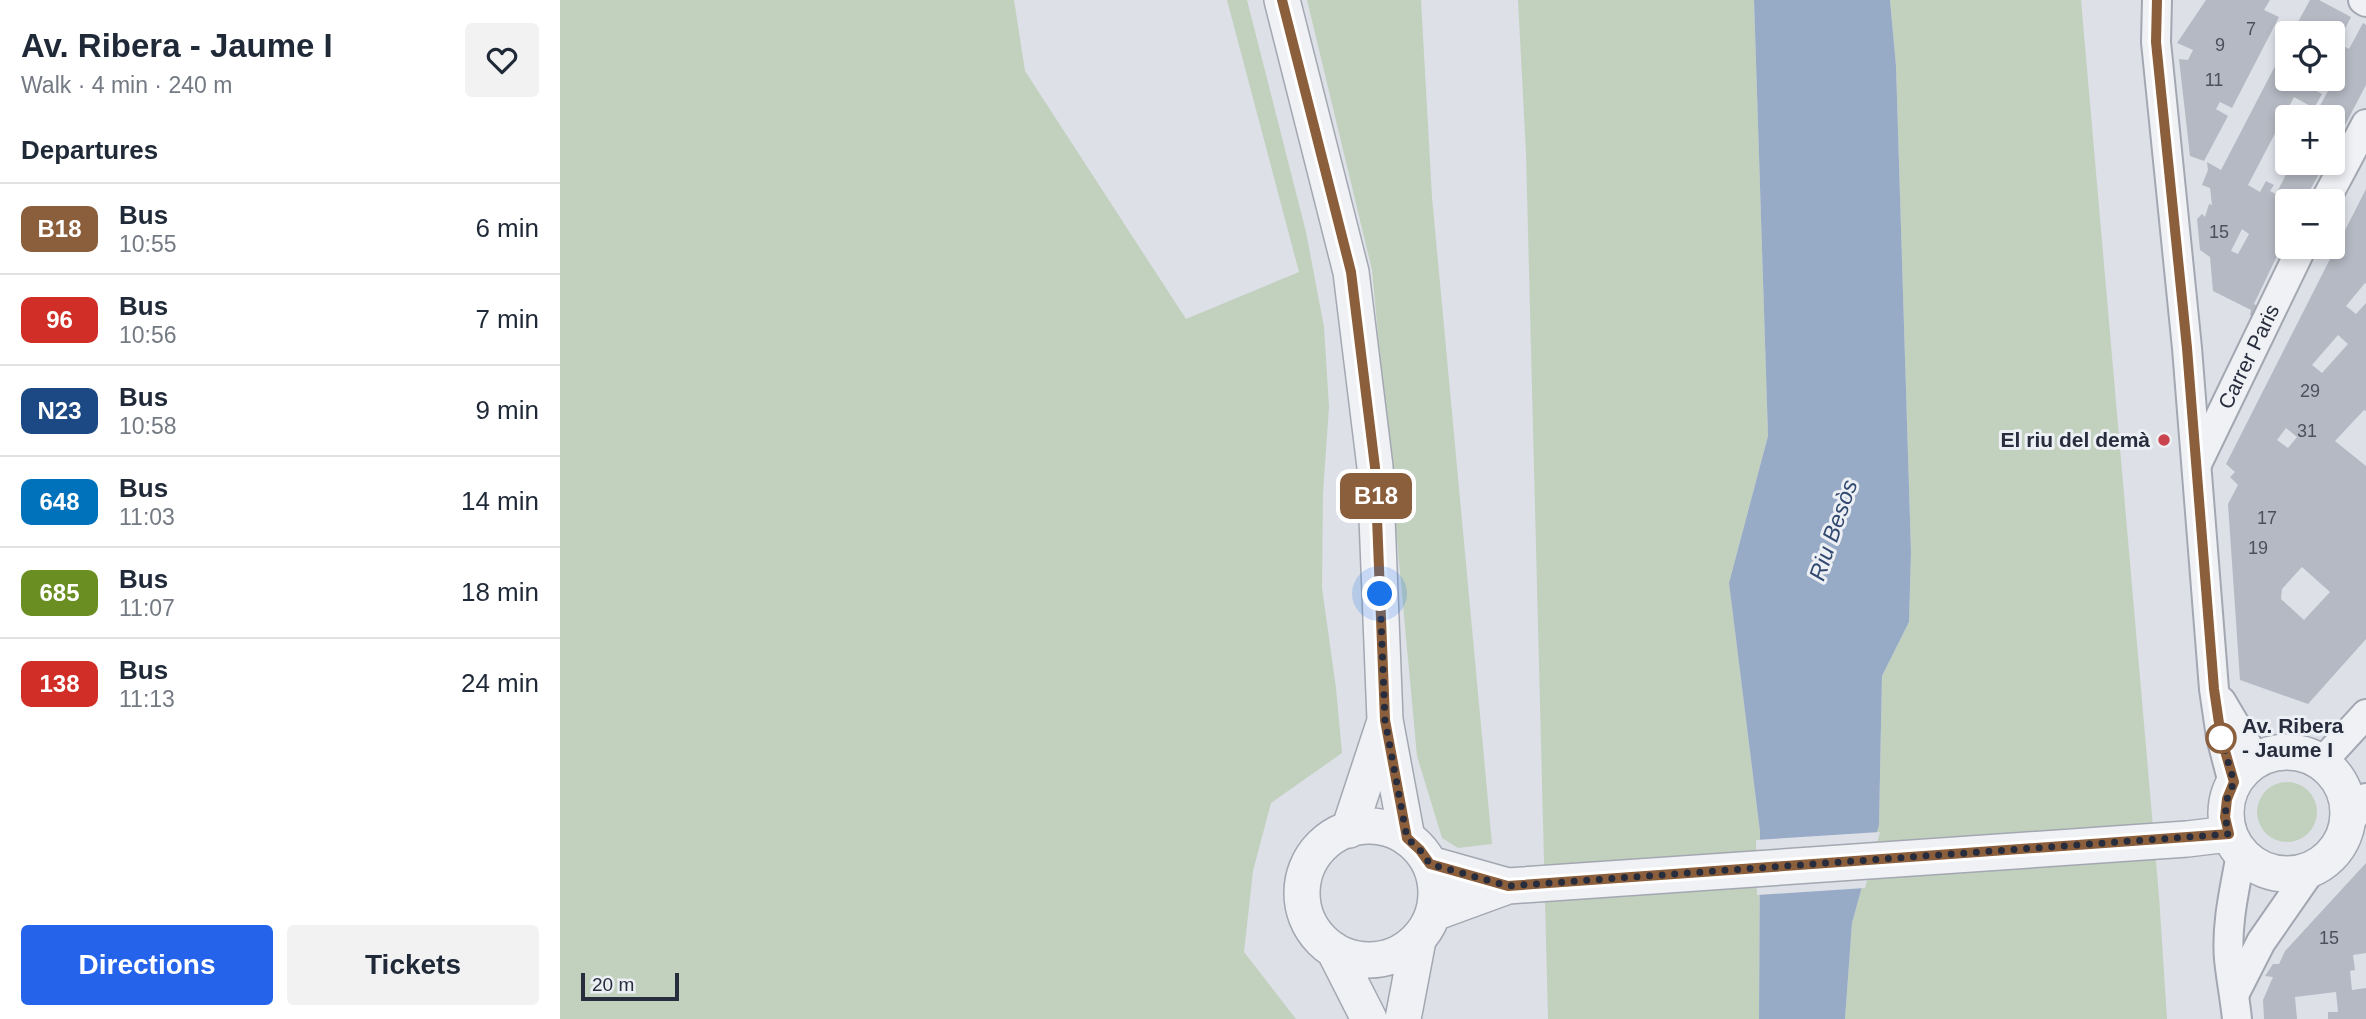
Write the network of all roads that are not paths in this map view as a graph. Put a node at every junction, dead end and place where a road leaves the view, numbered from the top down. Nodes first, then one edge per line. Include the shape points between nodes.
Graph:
1 (1282, 0) edge
2 (2157, 0) edge
3 (2366, 124) edge
4 (2331, 189) edge
5 (2296, 259) edge
6 (2196, 465) junction
7 (2366, 714) edge
8 (1385, 720) junction
9 (2322, 762) junction
10 (2245, 771) junction
11 (2357, 811) edge
12 (1349, 830) junction
13 (1407, 838) junction
14 (2235, 844) junction
15 (1430, 864) junction
16 (2311, 870) junction
17 (1508, 886) junction
18 (1426, 927) junction
19 (1334, 950) junction
20 (2236, 1006) edge
21 (1369, 1019) edge
22 (1403, 1019) edge

1 - 8 street via 1351,272 1375,467
2 - 6 street via 2156,42
3 - 4 street
5 - 6 street, Carrer Paris
6 - 10 street via 2214,689
7 - 9 street
8 - 12 street
8 - 13 street
9 - 10 street via 2300,752 2277,752
9 - 11 street via 2339,779
10 - 14 street via 2227,799 2225,817
11 - 16 street via 2335,852
12 - 13 street via 1385,828
12 - 19 street via 1317,852 1303,885 1309,922
13 - 15 street
14 - 16 street via 2256,866 2273,873
14 - 17 street via 2186,839
14 - 20 street via 2229,958
15 - 17 street
15 - 18 street via 1437,898
16 - 20 street via 2261,942
17 - 18 street
18 - 19 street via 1396,955 1358,959
18 - 22 street
19 - 21 street

